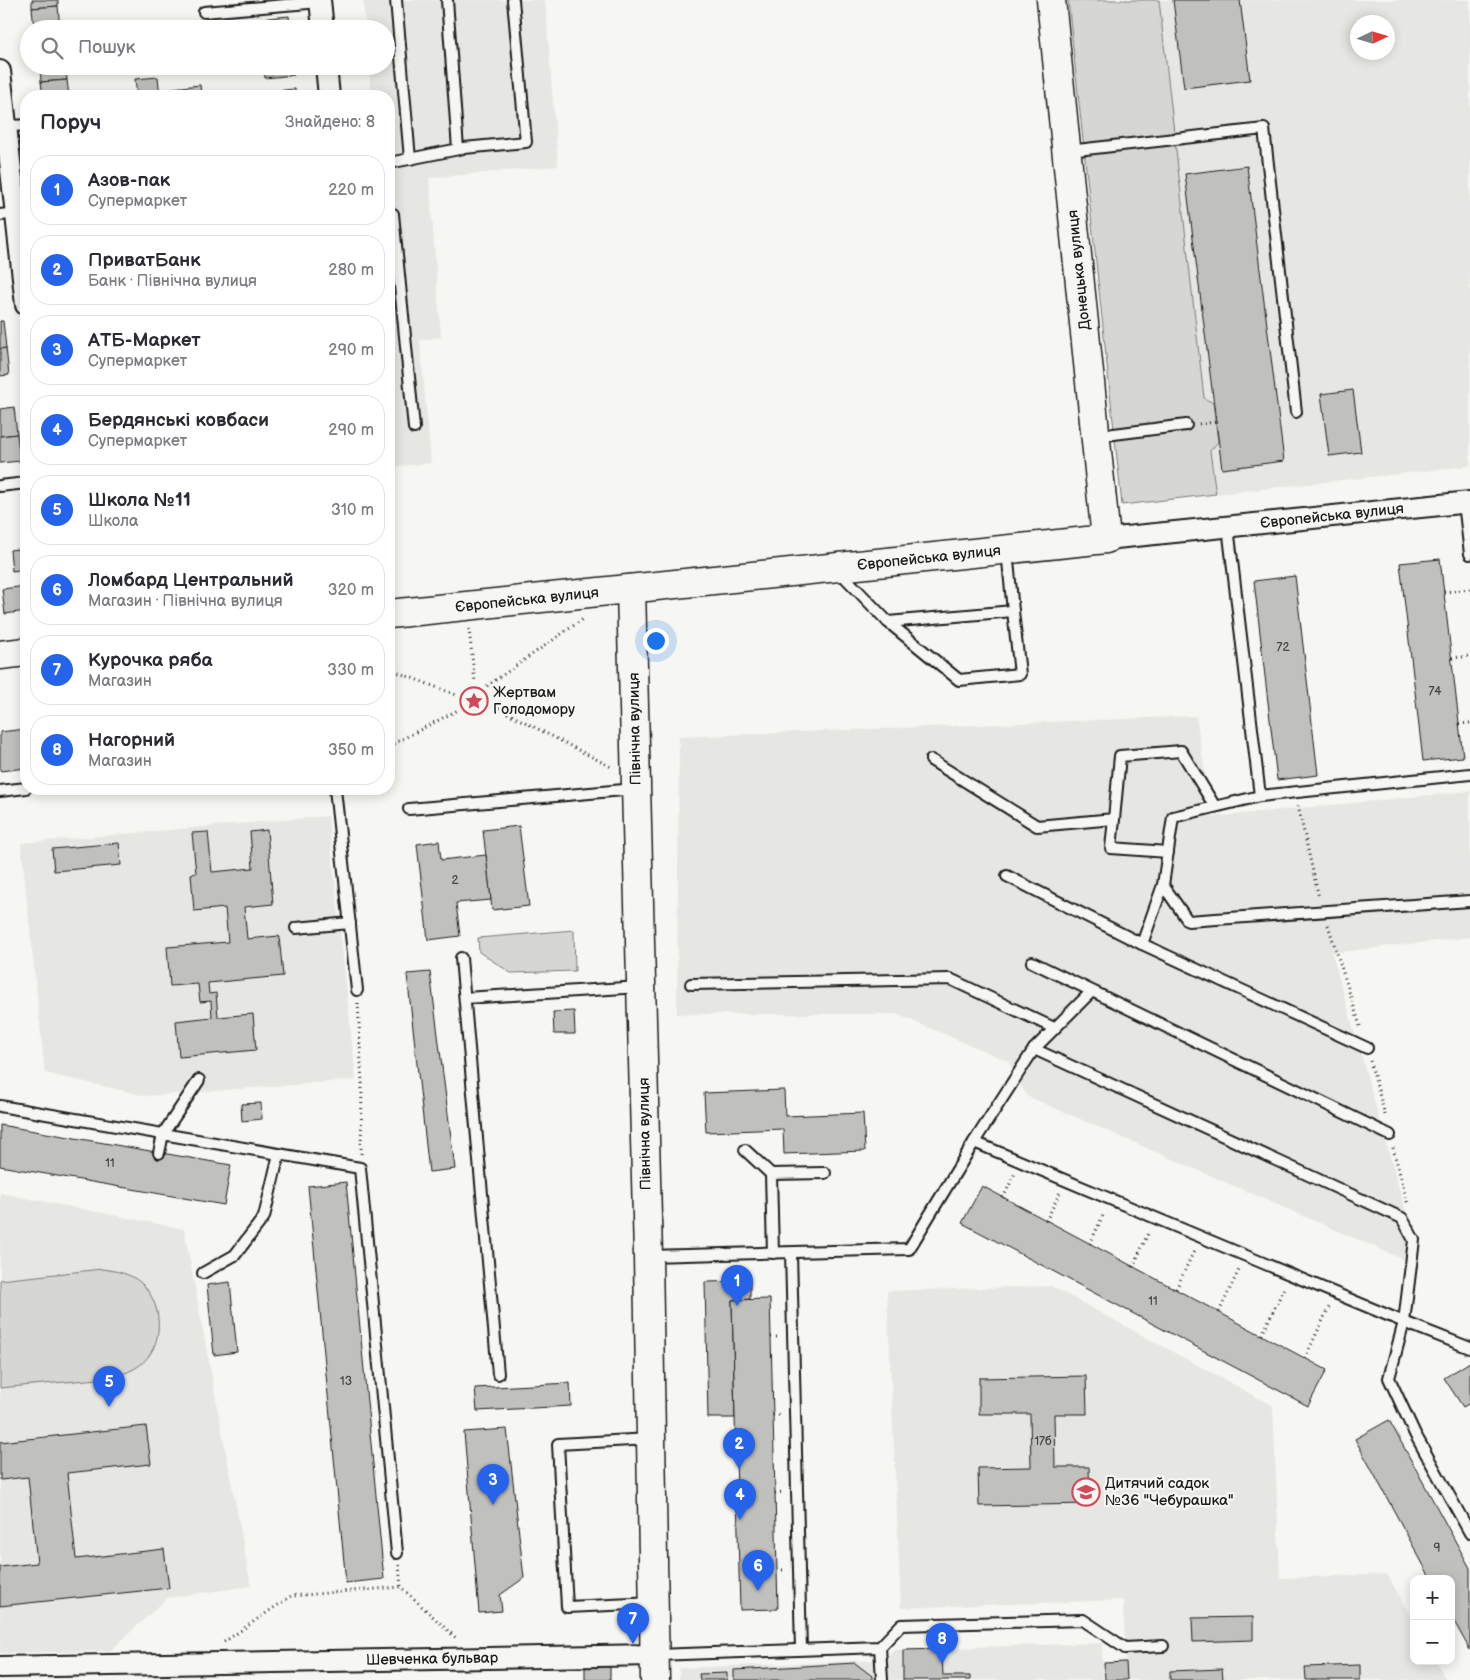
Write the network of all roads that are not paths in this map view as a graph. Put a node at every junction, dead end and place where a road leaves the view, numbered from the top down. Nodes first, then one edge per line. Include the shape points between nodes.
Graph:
1 (396, 0) edge
2 (447, 0) edge
3 (513, 0) edge
4 (1051, 0) edge
5 (320, 1) edge
6 (204, 12) dead end
7 (321, 20) edge
8 (0, 71) edge
9 (327, 75) edge
10 (328, 90) edge
11 (20, 125) edge
12 (3, 127) edge
13 (458, 149) junction
14 (1067, 151) junction
15 (410, 159) junction
16 (395, 162) edge
17 (8, 214) edge
18 (395, 234) edge
19 (20, 275) edge
20 (1296, 412) dead end
21 (1186, 425) dead end
22 (414, 428) dead end
23 (1096, 436) junction
24 (20, 484) edge
25 (0, 486) edge
26 (1467, 502) edge
27 (1228, 527) junction
28 (1106, 539) junction
29 (1007, 550) junction
30 (1470, 554) edge
31 (835, 567) junction
32 (631, 588) junction
33 (1013, 611) junction
34 (395, 613) edge
35 (888, 622) junction
36 (20, 653) edge
37 (0, 655) edge
38 (930, 760) dead end
39 (1470, 774) edge
40 (628, 780) junction
41 (20, 789) edge
42 (0, 791) edge
43 (336, 795) edge
44 (1260, 796) junction
45 (1214, 805) junction
46 (409, 809) dead end
47 (1114, 820) junction
48 (1168, 852) junction
49 (1007, 876) dead end
50 (1163, 885) junction
51 (1470, 901) edge
52 (350, 923) junction
53 (296, 928) dead end
54 (1142, 944) junction
55 (461, 958) dead end
56 (1032, 962) dead end
57 (691, 984) dead end
58 (641, 987) junction
59 (357, 990) road end
60 (1091, 992) junction
61 (465, 998) junction
62 (1054, 1028) junction
63 (1367, 1048) road end
64 (1034, 1049) junction
65 (199, 1080) dead end
66 (0, 1106) edge
67 (162, 1134) junction
68 (1390, 1135) road end
69 (974, 1142) junction
70 (745, 1150) dead end
71 (160, 1152) dead end
72 (280, 1154) junction
73 (825, 1173) dead end
74 (771, 1174) junction
75 (773, 1253) junction
76 (791, 1253) junction
77 (648, 1256) junction
78 (203, 1274) dead end
79 (1404, 1322) junction
80 (1470, 1348) edge
81 (498, 1374) dead end
82 (651, 1439) junction
83 (1470, 1533) edge
84 (397, 1553) road end
85 (654, 1603) junction
86 (1163, 1646) dead end
87 (880, 1647) junction
88 (801, 1649) junction
89 (0, 1667) edge
90 (655, 1667) edge
91 (882, 1680) edge

1 - 15 lane
2 - 13 lane
3 - 13 lane via 526,142
4 - 14 street, Донецька вулиця
5 - 6 lane
5 - 7 street
8 - 12 street
9 - 10 street
11 - 12 lane
12 - 17 street
13 - 15 lane
14 - 20 lane via 1264,129
14 - 23 street, Донецька вулиця
15 - 16 lane
17 - 19 street
18 - 22 lane
21 - 23 lane
23 - 28 street, Донецька вулиця
24 - 25 lane
26 - 27 street, Європейська вулиця
26 - 30 lane
27 - 28 street, Європейська вулиця
27 - 44 lane
28 - 29 street, Європейська вулиця
29 - 31 street, Європейська вулиця
29 - 33 lane
31 - 32 street, Європейська вулиця
31 - 35 lane
32 - 34 street, Європейська вулиця
32 - 40 street, Північна вулиця
33 - 35 lane
33 - 35 lane via 1020,674 959,680
36 - 37 street
38 - 47 lane via 1037,826
39 - 44 lane
40 - 46 lane
40 - 58 street, Північна вулиця
41 - 42 lane
43 - 52 lane
44 - 45 lane
45 - 47 lane via 1180,751 1120,756
45 - 48 lane via 1173,817
47 - 48 lane via 1111,848
48 - 50 lane
49 - 54 lane
50 - 51 lane via 1188,921
50 - 54 lane
52 - 53 lane
52 - 59 lane
54 - 63 lane
55 - 61 lane
56 - 60 lane
57 - 62 lane via 950,979
58 - 61 lane
58 - 77 street, Північна вулиця
60 - 62 lane
60 - 68 lane
61 - 81 lane
62 - 64 lane
64 - 69 lane
64 - 79 lane via 1402,1218 1414,1240
65 - 67 lane
66 - 67 lane
67 - 71 lane
67 - 72 lane
69 - 76 lane via 909,1249
69 - 79 lane
70 - 74 lane
72 - 78 lane via 264,1217 235,1255
72 - 84 lane via 360,1168
73 - 74 lane
74 - 75 lane
75 - 76 lane
75 - 77 lane
76 - 88 lane
77 - 82 street, Північна вулиця
79 - 80 lane
79 - 83 lane via 1389,1378
82 - 85 street, Північна вулиця
82 - 85 lane via 558,1444 567,1607
85 - 90 street, Північна вулиця
86 - 87 lane via 1125,1648 1083,1620 901,1625
87 - 88 lane
87 - 91 lane
88 - 90 lane
89 - 90 street, Шевченка бульвар via 477,1658

